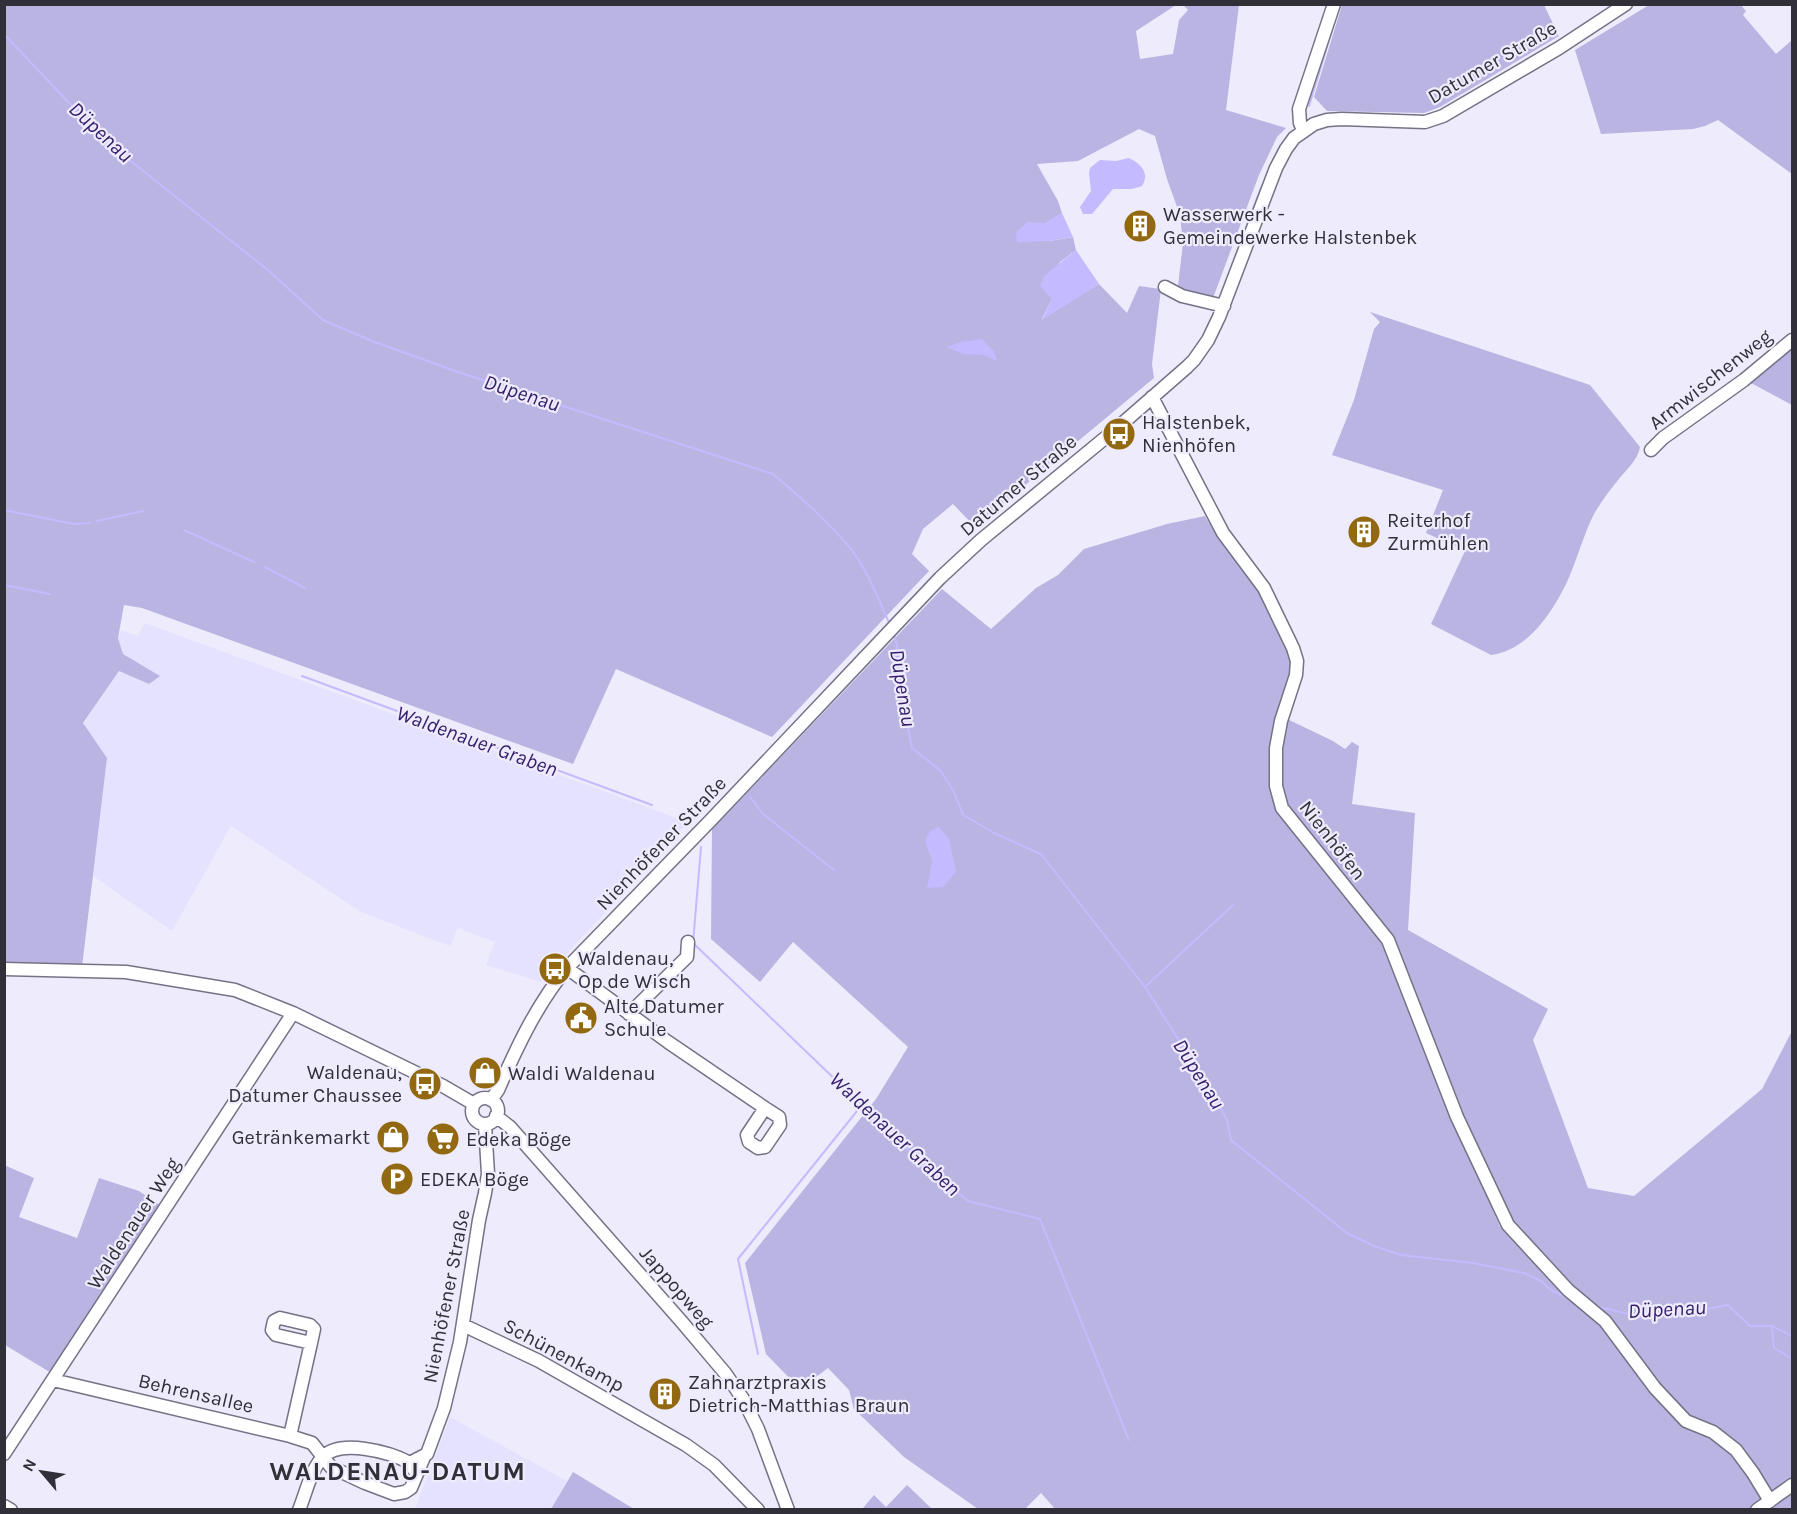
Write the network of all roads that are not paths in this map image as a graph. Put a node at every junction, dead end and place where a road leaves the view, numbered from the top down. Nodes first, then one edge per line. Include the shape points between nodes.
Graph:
1 (1334, 4) edge
2 (1626, 4) edge
3 (1303, 130) junction
4 (1165, 287) dead end
5 (1224, 306) junction
6 (1792, 340) edge
7 (1152, 397) junction
8 (1651, 450) dead end
9 (887, 634) joint
10 (688, 942) dead end
11 (567, 968) junction
12 (4, 969) edge
13 (293, 1012) junction
14 (629, 1014) junction
15 (491, 1100) junction
16 (474, 1104) junction
17 (765, 1108) dead end
18 (496, 1116) junction
19 (485, 1124) junction
20 (463, 1325) junction
21 (311, 1343) dead end
22 (53, 1380) junction
23 (290, 1436) junction
24 (4, 1454) edge
25 (323, 1457) junction
26 (424, 1457) junction
27 (410, 1463) junction
28 (416, 1475) junction
29 (1789, 1488) edge
30 (1770, 1501) junction
31 (4, 1506) edge
32 (11, 1509) edge
33 (299, 1509) edge
34 (758, 1509) edge
35 (788, 1509) edge
36 (1757, 1509) edge

1 - 3 street via 1299,109
2 - 3 street, Datumer Straße via 1443,116 1425,122 1342,118
3 - 5 street, Datumer Straße via 1276,168
4 - 5 street via 1182,296
5 - 7 street, Datumer Straße via 1209,340 1194,360
6 - 8 street, Armwischenweg
7 - 9 street, Datumer Straße via 981,540
7 - 30 street, Nienhöfen via 1223,533 1264,588 1293,648 1296,675 1276,748 1276,786 1282,808 1388,940 1457,1117 1508,1225 1568,1290 1605,1321 1654,1388 1686,1421 1713,1432 1736,1450
9 - 11 street, Nienhöfener Straße
10 - 14 street via 687,957
11 - 14 street
11 - 15 street, Nienhöfener Straße via 536,1012
12 - 13 street via 126,972 234,990
13 - 16 street
13 - 22 street, Waldenauer Weg
14 - 17 street
15 - 16 street via 479,1099
15 - 18 street via 497,1107
16 - 19 street via 473,1118
18 - 19 street
18 - 35 street, Jappopweg via 590,1216 725,1373 758,1429
19 - 20 street, Nienhöfener Straße via 488,1174
20 - 26 street, Nienhöfener Straße via 444,1408
20 - 34 street, Schünenkamp via 539,1361 687,1445 714,1465
21 - 23 street
22 - 23 street, Behrensallee
22 - 24 street, Waldenauer Weg
23 - 25 street, Behrensallee via 312,1443
25 - 27 street via 334,1450 361,1449
25 - 28 street, Behrensallee via 331,1467 394,1494 411,1488
25 - 33 street
26 - 27 street
26 - 28 street, Nienhöfener Straße
27 - 28 street
29 - 30 street
30 - 36 street
31 - 32 street

